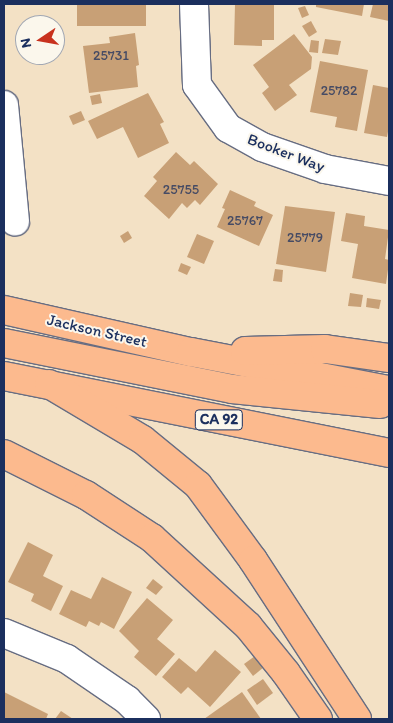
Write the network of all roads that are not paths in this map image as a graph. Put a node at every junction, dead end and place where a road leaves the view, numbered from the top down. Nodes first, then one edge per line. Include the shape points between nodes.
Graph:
1 (194, 4) edge
2 (4, 105) edge
3 (389, 181) edge
4 (15, 221) dead end
5 (4, 310) edge
6 (4, 343) edge
7 (191, 352) junction
8 (389, 358) edge
9 (4, 376) edge
10 (49, 384) junction
11 (389, 390) edge
12 (389, 405) edge
13 (389, 453) edge
14 (4, 454) edge
15 (4, 633) edge
16 (146, 719) edge
17 (318, 719) edge
18 (357, 719) edge

1 - 3 street, Booker Way via 197,85 228,128 262,147 324,169
2 - 4 street
5 - 7 highway, Jackson Street
6 - 12 highway via 232,389
7 - 8 highway via 325,349
7 - 11 highway
9 - 10 highway, CA 92
10 - 13 highway, CA 92
10 - 18 highway via 143,440 198,485 252,560
14 - 17 highway via 86,495 152,538 248,626
15 - 16 street via 67,659 127,700

